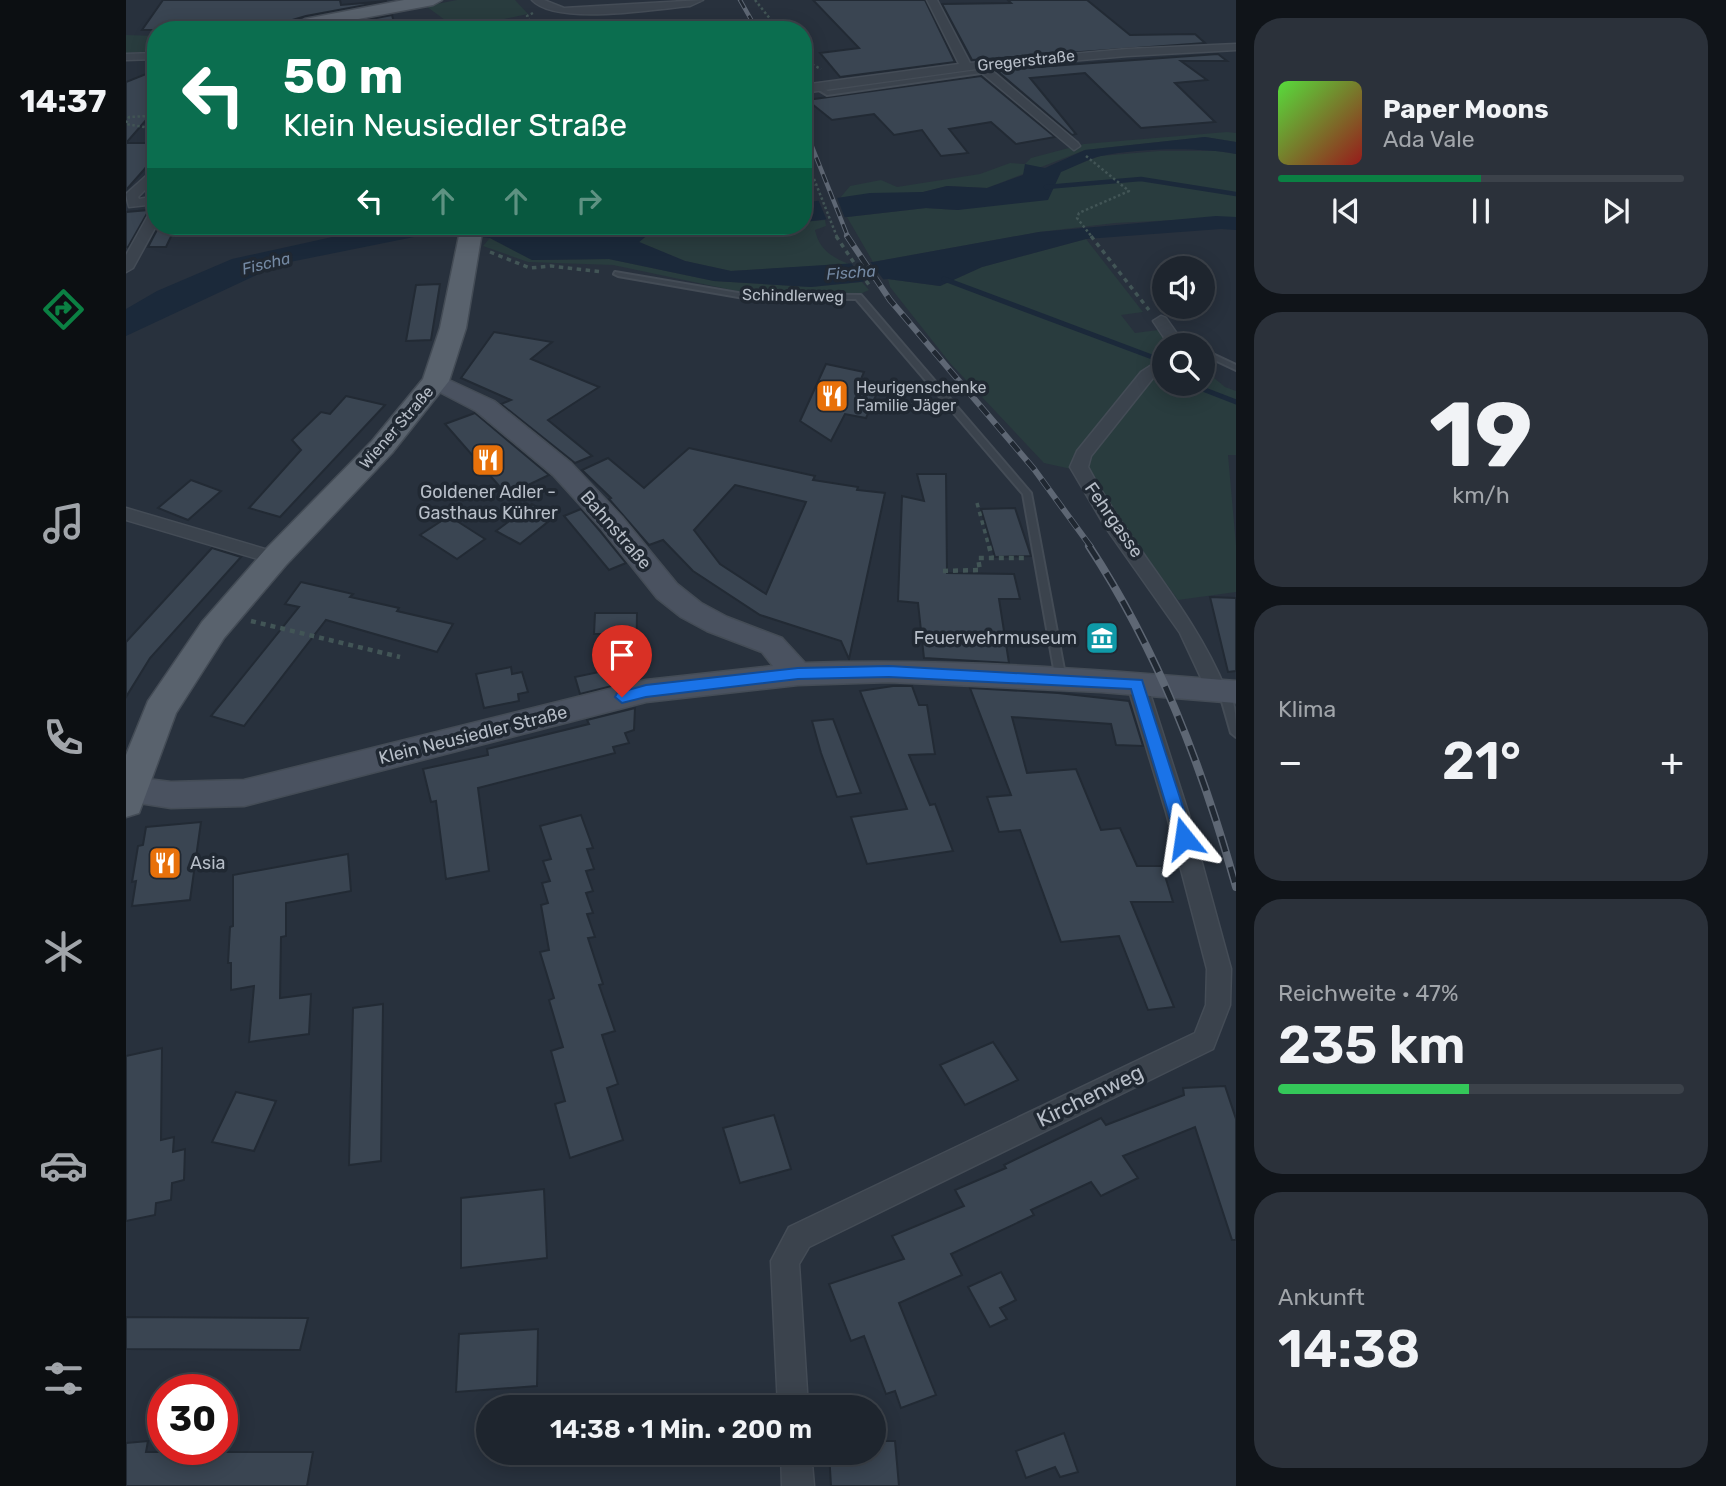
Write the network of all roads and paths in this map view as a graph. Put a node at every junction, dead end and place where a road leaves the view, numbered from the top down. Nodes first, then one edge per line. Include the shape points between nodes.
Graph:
1 (300, 0) edge
2 (433, 0) edge
3 (537, 0) edge
4 (698, 0) edge
5 (755, 0) edge
6 (932, 0) edge
7 (305, 21) edge
8 (334, 21) edge
9 (772, 21) edge
10 (1236, 47) edge
11 (147, 56) edge
12 (126, 57) edge
13 (977, 67) junction
14 (817, 87) junction
15 (812, 88) edge
16 (147, 116) edge
17 (147, 128) edge
18 (1074, 146) dead end
19 (1093, 162) dead end
20 (812, 178) edge
21 (147, 180) edge
22 (814, 184) joint
23 (130, 205) edge
24 (147, 230) edge
25 (470, 236) edge
26 (126, 268) edge
27 (618, 274) joint
28 (874, 291) dead end
29 (1161, 321) joint
30 (1169, 333) edge
31 (1215, 358) edge
32 (1236, 368) edge
33 (1152, 371) edge
34 (436, 381) junction
35 (977, 503) dead end
36 (126, 514) edge
37 (275, 558) junction
38 (992, 558) junction
39 (1026, 558) dead end
40 (943, 571) dead end
41 (226, 615) junction
42 (400, 657) dead end
43 (798, 674) junction
44 (1061, 680) junction
45 (1137, 684) junction
46 (1225, 691) edge
47 (1236, 733) edge
48 (129, 796) edge
49 (792, 1395) edge
50 (797, 1465) edge
51 (798, 1486) edge

1 - 7 main road
2 - 8 main road
3 - 4 street via 564,11
5 - 9 path
6 - 13 street
10 - 13 street, Gregerstraße via 1125,50
11 - 12 street
13 - 14 street, Gregerstraße
13 - 14 lane, Gregerstraße via 827,93
13 - 18 street
14 - 15 street, Gregerstraße
16 - 17 path via 129,117 126,124
19 - 29 path via 1129,191 1079,213 1077,218
20 - 22 path
21 - 23 street via 131,195
22 - 28 path via 850,258
24 - 26 street
25 - 27 path via 530,268
25 - 34 main road, Wiener Straße via 453,328
27 - 44 lane, Schindlerweg via 744,296 858,296 1027,493
29 - 30 street
31 - 32 lane
33 - 46 street, Fehrgasse via 1083,455 1079,467 1089,489 1164,591
34 - 37 main road, Wiener Straße via 382,447
34 - 43 main road, Bahnstraße via 485,406 562,469 683,603 717,624 772,645
35 - 38 path
36 - 37 street
37 - 41 main road, Wiener Straße
38 - 39 path
38 - 40 path via 978,558 980,570
41 - 42 path
41 - 48 main road, Wiener Straße via 160,710
43 - 44 main road, Klein Neusiedler Straße via 889,671
43 - 48 main road, Klein Neusiedler Straße via 646,691 244,793
44 - 45 main road, Klein Neusiedler Straße
45 - 46 main road, Klein Neusiedler Straße
45 - 49 street, Kirchenweg via 1219,969 1218,1005 1204,1041 799,1237 785,1261
46 - 47 lane
50 - 51 street

